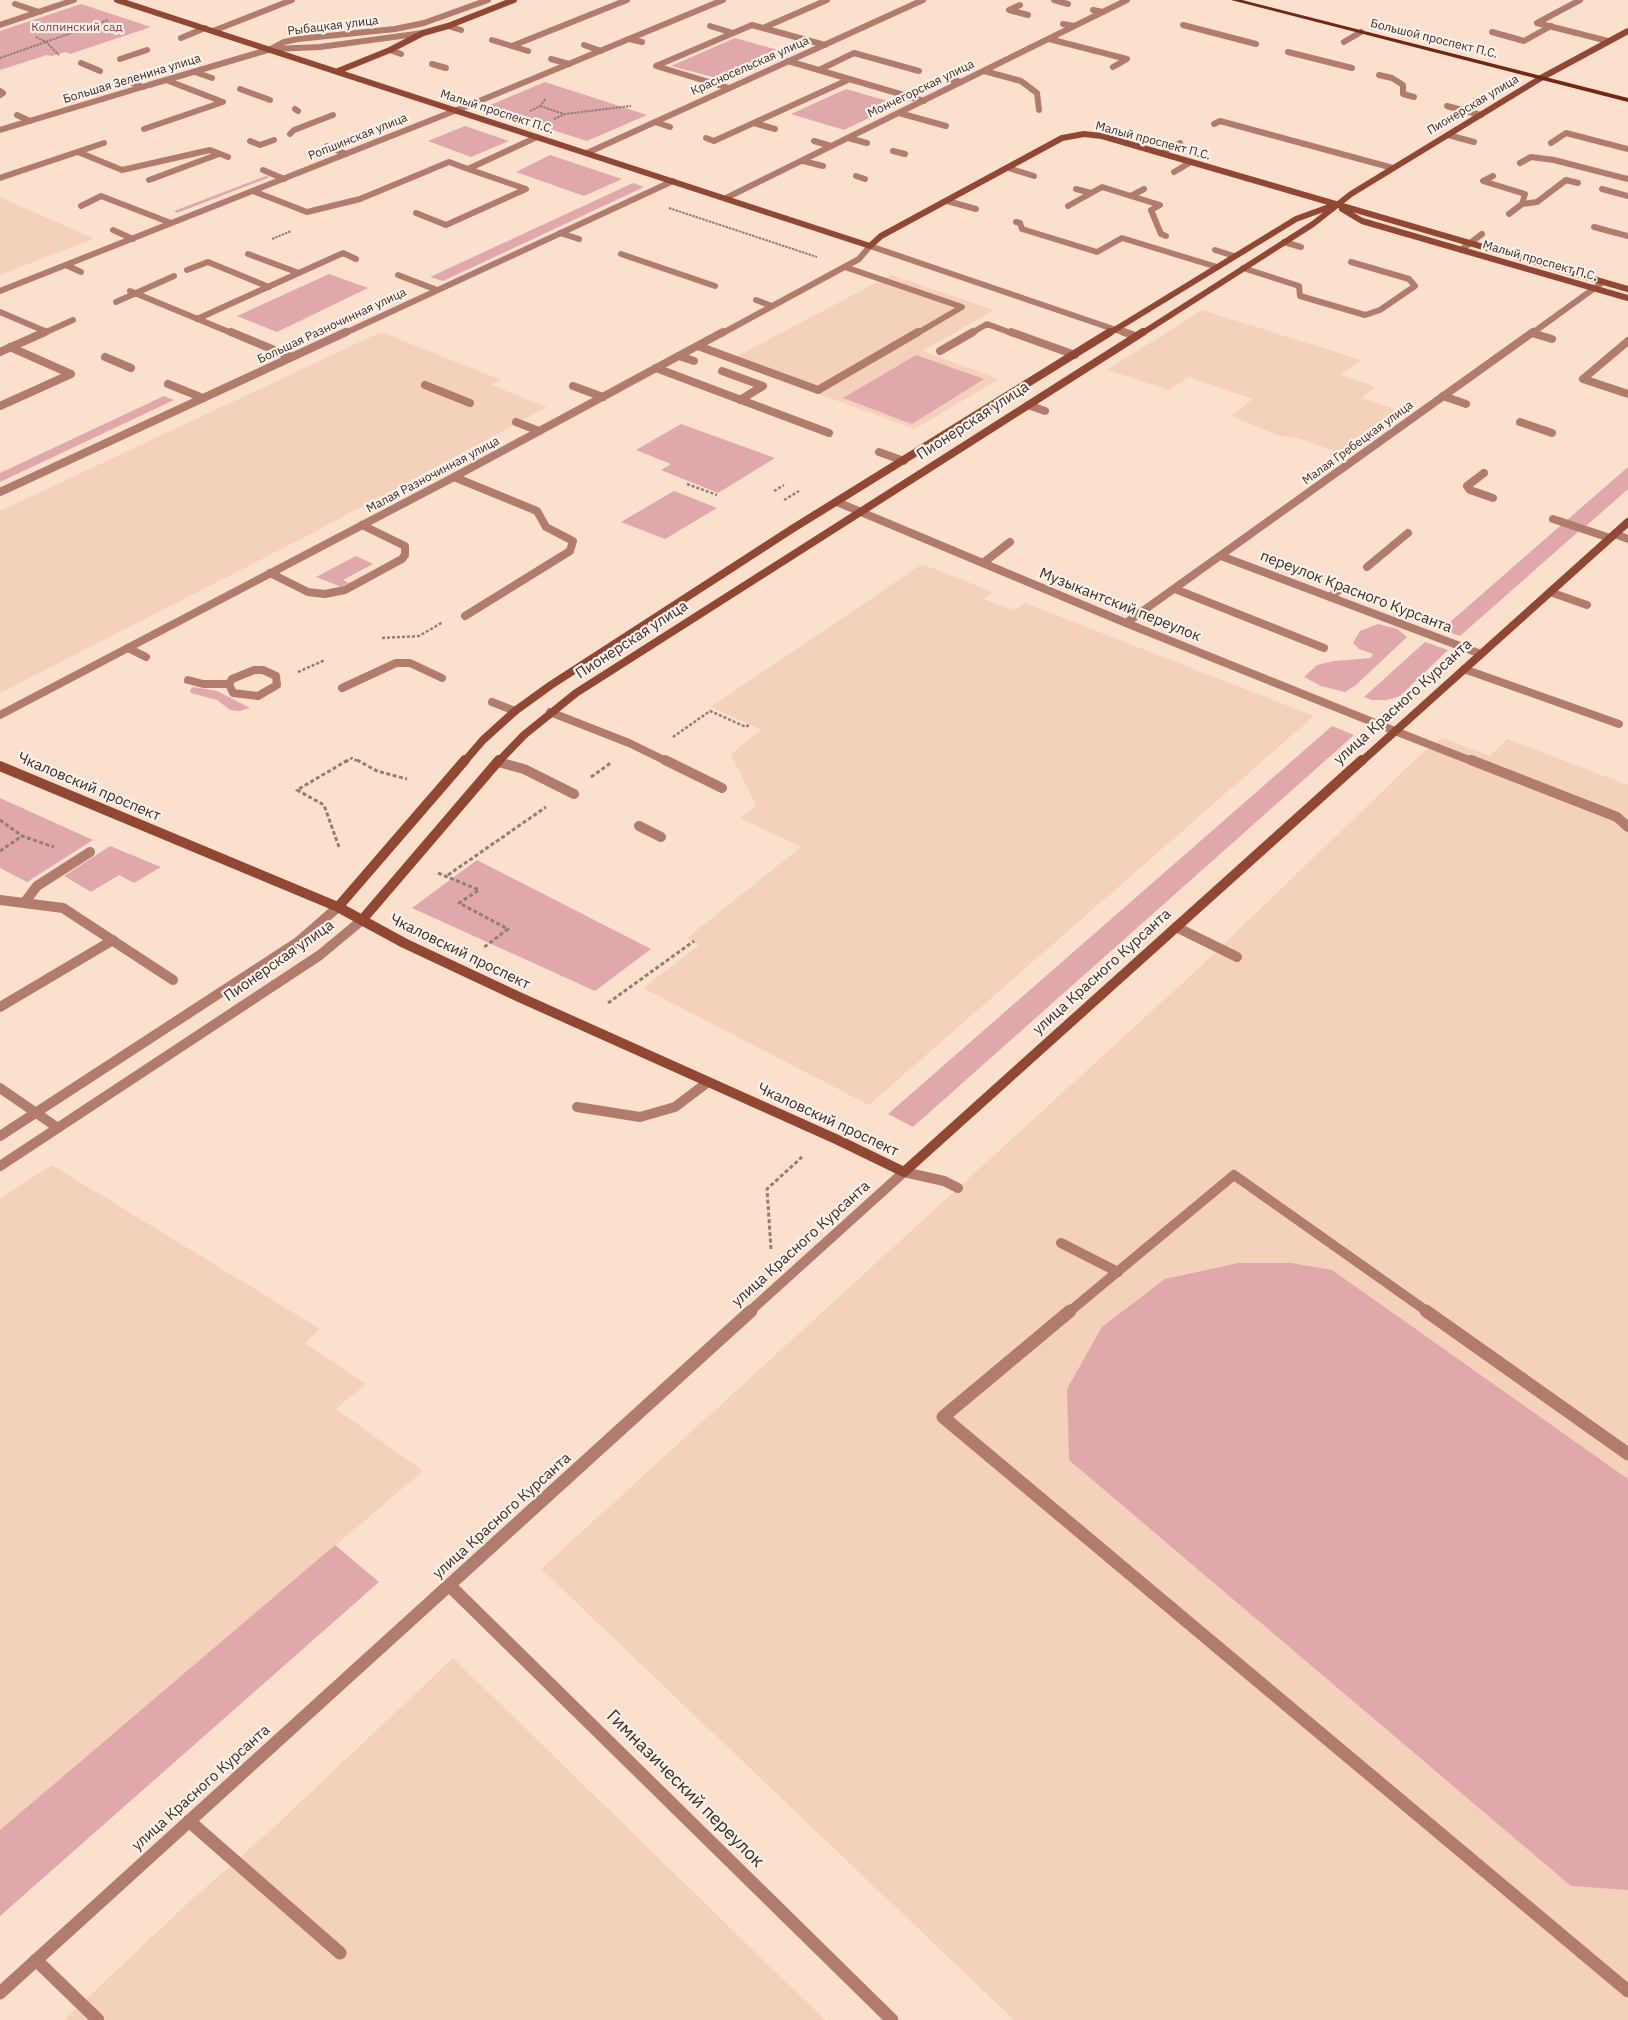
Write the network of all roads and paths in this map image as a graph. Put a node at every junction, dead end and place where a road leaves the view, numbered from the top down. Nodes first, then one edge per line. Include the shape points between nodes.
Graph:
1 (74, 0) edge
2 (117, 0) edge
3 (292, 0) edge
4 (488, 0) edge
5 (514, 0) edge
6 (627, 0) edge
7 (723, 0) edge
8 (827, 0) edge
9 (923, 0) edge
10 (1054, 0) edge
11 (1127, 0) edge
12 (1234, 0) edge
13 (1580, 0) edge
14 (15, 4) dead end
15 (1068, 4) dead end
16 (1020, 5) dead end
17 (1093, 10) dead end
18 (39, 12) junction
19 (1103, 12) junction
20 (1028, 15) dead end
21 (114, 18) dead end
22 (1063, 24) dead end
23 (0, 25) edge
24 (1183, 25) dead end
25 (448, 26) junction
26 (710, 26) dead end
27 (1074, 26) junction
28 (1552, 26) junction
29 (205, 28) junction
30 (763, 28) junction
31 (461, 30) dead end
32 (213, 31) junction
33 (1628, 31) edge
34 (1361, 32) junction
35 (1492, 32) dead end
36 (423, 33) junction
37 (733, 33) junction
38 (544, 34) junction
39 (552, 36) dead end
40 (181, 38) dead end
41 (630, 39) junction
42 (1049, 39) junction
43 (492, 40) dead end
44 (642, 42) dead end
45 (1344, 42) dead end
46 (1608, 42) junction
47 (1256, 44) dead end
48 (825, 45) junction
49 (512, 46) junction
50 (584, 46) dead end
51 (270, 49) junction
52 (147, 50) dead end
53 (390, 50) junction
54 (601, 51) junction
55 (528, 52) dead end
56 (674, 52) dead end
57 (1288, 52) dead end
58 (402, 54) dead end
59 (683, 55) junction
60 (0, 58) edge
61 (120, 59) dead end
62 (551, 59) dead end
63 (788, 61) junction
64 (82, 63) dead end
65 (432, 64) dead end
66 (568, 64) junction
67 (1113, 67) dead end
68 (446, 68) dead end
69 (1352, 68) dead end
70 (818, 70) junction
71 (984, 70) junction
72 (100, 71) dead end
73 (338, 71) junction
74 (919, 71) dead end
75 (195, 72) junction
76 (1379, 75) dead end
77 (212, 78) dead end
78 (1541, 78) junction
79 (850, 79) junction
80 (948, 79) dead end
81 (166, 80) junction
82 (961, 82) junction
83 (132, 83) dead end
84 (146, 86) junction
85 (240, 88) dead end
86 (728, 88) junction
87 (552, 91) dead end
88 (1414, 97) dead end
89 (270, 100) dead end
90 (1628, 100) edge
91 (924, 101) junction
92 (540, 106) junction
93 (631, 106) dead end
94 (1447, 106) dead end
95 (456, 110) junction
96 (1039, 110) dead end
97 (526, 113) dead end
98 (899, 113) junction
99 (565, 114) junction
100 (17, 115) dead end
101 (333, 115) dead end
102 (1481, 115) junction
103 (30, 121) junction
104 (550, 121) dead end
105 (655, 122) junction
106 (754, 123) junction
107 (1214, 124) dead end
108 (946, 126) dead end
109 (670, 127) dead end
110 (144, 129) dead end
111 (775, 129) dead end
112 (0, 130) edge
113 (293, 133) dead end
114 (1448, 135) junction
115 (537, 137) junction
116 (706, 138) dead end
117 (848, 138) junction
118 (274, 140) dead end
119 (250, 141) dead end
120 (814, 141) dead end
121 (1474, 142) dead end
122 (104, 143) dead end
123 (867, 143) dead end
124 (1180, 143) dead end
125 (1551, 143) dead end
126 (327, 146) dead end
127 (832, 146) junction
128 (1542, 149) dead end
129 (1628, 149) edge
130 (893, 151) dead end
131 (78, 152) junction
132 (587, 153) junction
133 (1162, 153) junction
134 (219, 154) junction
135 (346, 154) junction
136 (905, 154) dead end
137 (1523, 155) dead end
138 (228, 157) dead end
139 (1530, 157) junction
140 (803, 160) junction
141 (1191, 162) junction
142 (1520, 163) dead end
143 (822, 166) dead end
144 (1008, 168) junction
145 (1393, 168) junction
146 (468, 169) junction
147 (263, 170) dead end
148 (1174, 172) dead end
149 (856, 176) dead end
150 (1034, 176) dead end
151 (1493, 176) dead end
152 (0, 178) edge
153 (284, 179) junction
154 (865, 179) dead end
155 (1628, 179) edge
156 (149, 180) dead end
157 (673, 181) junction
158 (1578, 183) dead end
159 (1076, 188) dead end
160 (1144, 189) dead end
161 (1602, 189) dead end
162 (253, 191) junction
163 (1091, 193) junction
164 (1131, 196) junction
165 (1628, 196) edge
166 (726, 198) junction
167 (947, 201) junction
168 (1522, 204) junction
169 (660, 205) dead end
170 (1334, 205) junction
171 (81, 206) dead end
172 (1068, 206) dead end
173 (976, 210) dead end
174 (307, 212) junction
175 (416, 213) dead end
176 (1508, 214) dead end
177 (1016, 222) dead end
178 (171, 223) junction
179 (1594, 227) dead end
180 (112, 230) dead end
181 (560, 233) junction
182 (1482, 234) dead end
183 (1166, 236) dead end
184 (1628, 236) edge
185 (133, 239) junction
186 (579, 240) dead end
187 (1284, 242) junction
188 (1472, 243) junction
189 (870, 246) junction
190 (1301, 247) dead end
191 (1215, 250) dead end
192 (1461, 250) junction
193 (248, 254) joint
194 (621, 254) dead end
195 (1234, 256) junction
196 (356, 259) dead end
197 (825, 260) dead end
198 (1350, 262) dead end
199 (66, 265) junction
200 (844, 267) junction
201 (1217, 267) junction
202 (1243, 268) junction
203 (187, 270) dead end
204 (81, 272) dead end
205 (298, 273) junction
206 (398, 275) dead end
207 (174, 276) dead end
208 (1603, 282) junction
209 (715, 286) dead end
210 (269, 287) junction
211 (1595, 289) junction
212 (1628, 289) edge
213 (437, 290) junction
214 (0, 291) edge
215 (132, 292) junction
216 (1628, 298) edge
217 (756, 300) dead end
218 (116, 302) dead end
219 (772, 306) junction
220 (0, 312) edge
221 (197, 319) junction
222 (73, 320) dead end
223 (1116, 329) junction
224 (47, 332) junction
225 (1532, 333) junction
226 (1135, 336) junction
227 (1552, 339) dead end
228 (1628, 341) edge
229 (698, 346) junction
230 (10, 348) junction
231 (940, 351) dead end
232 (0, 352) edge
233 (1598, 352) dead end
234 (1074, 355) junction
235 (679, 356) junction
236 (1610, 356) junction
237 (105, 357) dead end
238 (291, 358) junction
239 (694, 361) dead end
240 (131, 368) dead end
241 (656, 368) junction
242 (722, 371) dead end
243 (168, 384) dead end
244 (425, 385) dead end
245 (573, 386) dead end
246 (1628, 394) edge
247 (1443, 396) junction
248 (602, 397) junction
249 (203, 398) junction
250 (740, 400) junction
251 (470, 403) dead end
252 (1028, 404) junction
253 (1466, 404) dead end
254 (0, 406) edge
255 (1046, 411) dead end
256 (516, 422) dead end
257 (1520, 422) dead end
258 (539, 431) junction
259 (829, 433) dead end
260 (1552, 433) dead end
261 (879, 452) dead end
262 (904, 461) junction
263 (1484, 472) dead end
264 (454, 477) junction
265 (687, 484) dead end
266 (784, 485) dead end
267 (774, 491) dead end
268 (798, 491) dead end
269 (0, 492) edge
270 (717, 495) dead end
271 (1493, 498) dead end
272 (784, 500) dead end
273 (837, 502) junction
274 (860, 512) junction
275 (1553, 519) dead end
276 (1628, 522) edge
277 (362, 525) junction
278 (1408, 532) dead end
279 (1613, 536) junction
280 (1628, 538) edge
281 (1010, 542) dead end
282 (1221, 556) junction
283 (983, 563) junction
284 (1367, 568) dead end
285 (270, 573) junction
286 (1175, 589) junction
287 (1339, 590) dead end
288 (1550, 592) junction
289 (1330, 597) junction
290 (1587, 605) dead end
291 (465, 616) joint
292 (1126, 623) junction
293 (382, 638) dead end
294 (128, 648) junction
295 (1324, 648) dead end
296 (1481, 654) junction
297 (146, 657) dead end
298 (325, 660) dead end
299 (1464, 669) junction
300 (276, 676) junction
301 (442, 678) dead end
302 (188, 680) dead end
303 (229, 684) junction
304 (342, 688) dead end
305 (492, 702) dead end
306 (515, 711) junction
307 (550, 712) junction
308 (0, 715) edge
309 (750, 724) dead end
310 (1619, 724) dead end
311 (1395, 731) junction
312 (635, 746) junction
313 (649, 753) junction
314 (498, 762) junction
315 (0, 766) edge
316 (407, 779) dead end
317 (722, 788) dead end
318 (571, 792) junction
319 (0, 820) edge
320 (638, 826) dead end
321 (1628, 827) edge
322 (22, 836) junction
323 (661, 836) dead end
324 (338, 847) dead end
325 (0, 851) edge
326 (90, 852) joint
327 (438, 873) dead end
328 (448, 875) junction
329 (0, 900) edge
330 (24, 903) junction
331 (338, 907) junction
332 (362, 920) junction
333 (1176, 927) junction
334 (113, 940) junction
335 (694, 941) dead end
336 (483, 948) dead end
337 (1237, 957) dead end
338 (173, 980) dead end
339 (608, 1003) dead end
340 (0, 1007) edge
341 (708, 1082) junction
342 (0, 1088) edge
343 (577, 1107) dead end
344 (36, 1113) junction
345 (58, 1128) junction
346 (0, 1136) edge
347 (802, 1157) dead end
348 (0, 1166) edge
349 (904, 1172) junction
350 (958, 1188) dead end
351 (1060, 1243) dead end
352 (771, 1249) dead end
353 (1118, 1272) junction
354 (1628, 1454) edge
355 (450, 1586) junction
356 (189, 1821) junction
357 (340, 1953) dead end
358 (36, 1960) junction
359 (1628, 1991) edge
360 (0, 1993) edge
361 (98, 2020) edge
362 (892, 2020) edge

1 - 18 street
2 - 29 street, Малый проспект П.С.
3 - 32 street
4 - 51 street, Рыбацкая улица via 424,23 284,42
5 - 25 street, Рыбацкая улица
6 - 38 street
7 - 41 street, Ропшинская улица
8 - 30 street
9 - 48 street, Красносельская улица
10 - 15 street
11 - 19 street, Мончегорская улица
12 - 34 main road, Большой проспект П.С.
13 - 28 street via 1538,23
14 - 18 street
16 - 20 street via 1009,10
17 - 19 street
18 - 23 street
19 - 27 street, Мончегорская улица
21 - 60 path
22 - 27 street
24 - 47 street
25 - 31 street
25 - 36 street, Рыбацкая улица
26 - 37 street
27 - 42 street, Мончегорская улица
28 - 35 street via 1524,41
28 - 46 street
29 - 32 street, Малый проспект П.С.
29 - 40 street
30 - 37 street via 752,25
30 - 48 street
32 - 51 street, Малый проспект П.С.
33 - 46 street, Пионерская улица
34 - 45 street
34 - 78 main road, Большой проспект П.С.
36 - 51 street, Рыбацкая улица via 320,47
36 - 53 street, Рыбацкая улица
37 - 59 street
38 - 39 street
38 - 49 street
41 - 44 street
41 - 54 street, Ропшинская улица
42 - 67 street via 1127,59
42 - 71 street, Мончегорская улица
43 - 49 street
46 - 78 street, Пионерская улица
48 - 63 street, Красносельская улица
49 - 55 street
50 - 54 street
51 - 73 street, Малый проспект П.С.
51 - 75 street, Большая Зеленина улица
52 - 61 street
53 - 58 street
53 - 73 street, Рыбацкая улица
54 - 66 street, Ропшинская улица
56 - 59 street
57 - 69 street
59 - 86 street via 656,66
62 - 66 street
63 - 70 street
63 - 86 street, Красносельская улица
64 - 72 street
65 - 68 street
66 - 95 street, Ропшинская улица
70 - 74 street via 854,53
70 - 79 street
71 - 82 street, Мончегорская улица
71 - 96 street via 1021,81 1037,93
73 - 95 street, Малый проспект П.С.
75 - 77 street
75 - 81 street, Большая Зеленина улица
76 - 88 street via 1392,78 1403,85 1403,94
78 - 90 main road, Большой проспект П.С.
78 - 102 street, Пионерская улица
79 - 91 street
79 - 106 street
80 - 82 street
81 - 84 street, Большая Зеленина улица
81 - 110 street via 223,102
82 - 91 street, Мончегорская улица
83 - 84 street
84 - 103 street, Большая Зеленина улица
85 - 89 street
86 - 105 street, Красносельская улица
87 - 92 path
91 - 98 street, Мончегорская улица
92 - 97 path
92 - 99 path
93 - 99 path
94 - 102 street
95 - 115 street, Малый проспект П.С.
95 - 135 street, Ропшинская улица
98 - 108 street
98 - 117 street, Мончегорская улица
99 - 104 path
100 - 103 street
101 - 113 street
102 - 114 street, Пионерская улица
103 - 112 street, Большая Зеленина улица
105 - 109 street
105 - 132 street, Красносельская улица
106 - 111 street
106 - 116 street via 714,141
107 - 145 street via 1220,121
114 - 121 street
114 - 145 street, Пионерская улица
115 - 132 street, Малый проспект П.С.
115 - 146 street
117 - 123 street
117 - 127 street, Мончегорская улица
118 - 119 street via 260,144
120 - 127 street
122 - 131 street
124 - 133 street
125 - 129 street via 1566,133
126 - 135 street
127 - 140 street, Мончегорская улица
128 - 139 street
130 - 136 street
131 - 134 street via 122,170 210,150
131 - 152 street
132 - 157 street, Малый проспект П.С.
133 - 141 street, Малый проспект П.С.
133 - 144 street, Малый проспект П.С. via 1102,136 1078,135 1062,138
134 - 138 street
134 - 156 street
135 - 153 street, Ропшинская улица
137 - 139 street
139 - 142 street
139 - 155 street
140 - 143 street
140 - 166 street, Мончегорская улица
141 - 148 street
141 - 170 street, Малый проспект П.С.
144 - 150 street
144 - 167 street, Малый проспект П.С.
145 - 170 street, Пионерская улица
146 - 174 street via 449,162 360,199
146 - 175 street via 526,189 446,225
147 - 153 street
149 - 154 street
151 - 168 street via 1483,181 1526,194
153 - 162 street, Ропшинская улица
157 - 166 street, Малый проспект П.С.
157 - 181 street, Большая Разночинная улица
158 - 168 street via 1566,180 1537,202
159 - 163 street
160 - 164 street
161 - 165 street
162 - 174 street
162 - 178 street, Ропшинская улица
163 - 164 street via 1102,187
163 - 172 street
164 - 183 street via 1160,205 1151,210 1161,234
166 - 189 street, Малый проспект П.С.
167 - 173 street
167 - 189 street, Малый проспект П.С. via 881,236
168 - 176 street
169 - 197 path
170 - 187 street, Пионерская улица via 1313,224
170 - 188 street, Малый проспект П.С. via 1373,213
170 - 192 street, Малый проспект П.С. via 1362,221
170 - 195 street, Пионерская улица via 1296,219
171 - 178 street via 102,196
174 - 193 path via 301,226 247,250
177 - 201 street via 1022,229 1097,252 1122,238
178 - 185 street, Ропшинская улица
179 - 184 street
180 - 185 street
181 - 186 street
181 - 213 street, Большая Разночинная улица
182 - 188 street
185 - 199 street, Ропшинская улица
187 - 190 street
187 - 202 street, Пионерская улица
188 - 192 street
188 - 208 street, Малый проспект П.С.
189 - 200 street, Малая Разночинная улица via 858,259
189 - 223 street, Малый проспект П.С.
191 - 195 street
192 - 211 street, Малый проспект П.С.
193 - 205 street
194 - 209 street
195 - 201 street, Пионерская улица
196 - 205 street via 342,253
198 - 202 street via 1409,279 1415,286 1380,310 1365,314 1300,296 1299,286
199 - 204 street
199 - 214 street, Ропшинская улица
200 - 219 street, Малая Разночинная улица
200 - 229 street via 962,307 818,390
201 - 223 street, Пионерская улица
202 - 226 street, Пионерская улица
203 - 210 street via 208,262
205 - 210 street
206 - 213 street
207 - 215 street
208 - 211 street, Малая Гребецкая улица
208 - 212 street, Малый проспект П.С.
210 - 221 street
211 - 216 street, Малый проспект П.С.
211 - 225 street, Малая Гребецкая улица
213 - 238 street, Большая Разночинная улица
215 - 218 street
215 - 221 street
217 - 219 street
219 - 229 street, Малая Разночинная улица
220 - 224 street
221 - 238 street
222 - 224 street
223 - 226 street, Малый проспект П.С.
223 - 234 street, Пионерская улица
224 - 230 street
225 - 227 street
225 - 247 street, Малая Гребецкая улица
226 - 252 street, Пионерская улица
228 - 236 street
229 - 235 street, Малая Разночинная улица
230 - 232 street
230 - 254 street via 71,374
231 - 234 street via 987,324
233 - 236 street
234 - 262 street, Пионерская улица
235 - 239 street
235 - 241 street, Малая Разночинная улица
236 - 246 street via 1583,379
237 - 240 street
238 - 249 street, Большая Разночинная улица
241 - 248 street, Малая Разночинная улица
241 - 250 street
242 - 250 street via 763,386
243 - 249 street
244 - 251 street
245 - 248 street
247 - 253 street
247 - 282 street, Малая Гребецкая улица
248 - 258 street, Малая Разночинная улица
249 - 269 street, Большая Разночинная улица
250 - 259 street
252 - 255 street
252 - 274 street, Пионерская улица
256 - 258 street
257 - 260 street
258 - 264 street, Малая Разночинная улица
261 - 262 street
262 - 273 street, Пионерская улица
263 - 271 street via 1467,486
264 - 277 street, Малая Разночинная улица
264 - 291 street via 537,511 546,527 573,541 570,551
265 - 270 path
266 - 267 path
268 - 272 path
273 - 274 street, Музыкантский переулок
273 - 306 street, Пионерская улица
274 - 283 street, Музыкантский переулок
274 - 307 street, Пионерская улица
275 - 279 street
276 - 279 street, улица Красного Курсанта
277 - 285 street, Малая Разночинная улица
277 - 285 street via 405,546 402,559 345,590 325,594 308,592
278 - 284 street
279 - 280 street
279 - 288 street, улица Красного Курсанта
281 - 283 street
282 - 286 street, Малая Гребецкая улица
282 - 289 street, переулок Красного Курсанта
283 - 292 street, Музыкантский переулок
285 - 294 street, Малая Разночинная улица
286 - 292 street, Малая Гребецкая улица
286 - 295 street
287 - 289 street
288 - 290 street
288 - 296 street, улица Красного Курсанта
289 - 296 street, переулок Красного Курсанта
291 - 293 path via 442,622 419,636
292 - 311 street, Музыкантский переулок
294 - 297 street
294 - 308 street, Малая Разночинная улица
296 - 299 street, улица Красного Курсанта
298 - 300 path via 306,670
299 - 310 street
299 - 311 street, улица Красного Курсанта
300 - 303 street via 254,670 238,675
300 - 303 street via 278,680 273,690 258,696 233,693
301 - 304 street via 410,663 396,662
302 - 303 street via 203,684
305 - 306 street
306 - 331 street, Пионерская улица via 483,740
307 - 312 street
307 - 314 street, Пионерская улица
309 - 313 path via 746,727 710,711
311 - 321 street, Музыкантский переулок via 1617,817
311 - 333 street, улица Красного Курсанта
312 - 313 street
312 - 318 path
313 - 317 street
314 - 318 street via 524,769
314 - 332 street, Пионерская улица
315 - 331 street, Чкаловский проспект
316 - 324 path via 377,771 352,758 297,790 324,805
318 - 328 path
319 - 322 path
320 - 323 street
322 - 325 path
322 - 326 path via 43,845
326 - 330 street via 37,886
327 - 328 path
328 - 336 path via 480,890 459,903 508,929
329 - 330 street
330 - 334 street via 64,908
331 - 332 street, Чкаловский проспект
331 - 344 street, Пионерская улица via 298,942
332 - 341 street, Чкаловский проспект via 519,997
332 - 345 street, Пионерская улица via 320,955
333 - 337 street
333 - 349 street, улица Красного Курсанта
334 - 338 street
334 - 340 street
335 - 339 path
341 - 343 street via 675,1107 640,1117
341 - 349 street, Чкаловский проспект
342 - 344 street
344 - 345 street
344 - 346 street, Пионерская улица
345 - 348 street, Пионерская улица
347 - 352 path via 767,1189
349 - 350 street via 944,1181
349 - 355 street, улица Красного Курсанта
351 - 353 street
353 - 354 street via 1234,1175
353 - 359 street via 943,1417
355 - 356 street, улица Красного Курсанта
355 - 362 street, Гимназический переулок
356 - 357 street
356 - 358 street, улица Красного Курсанта
358 - 360 street, улица Красного Курсанта
358 - 361 street

